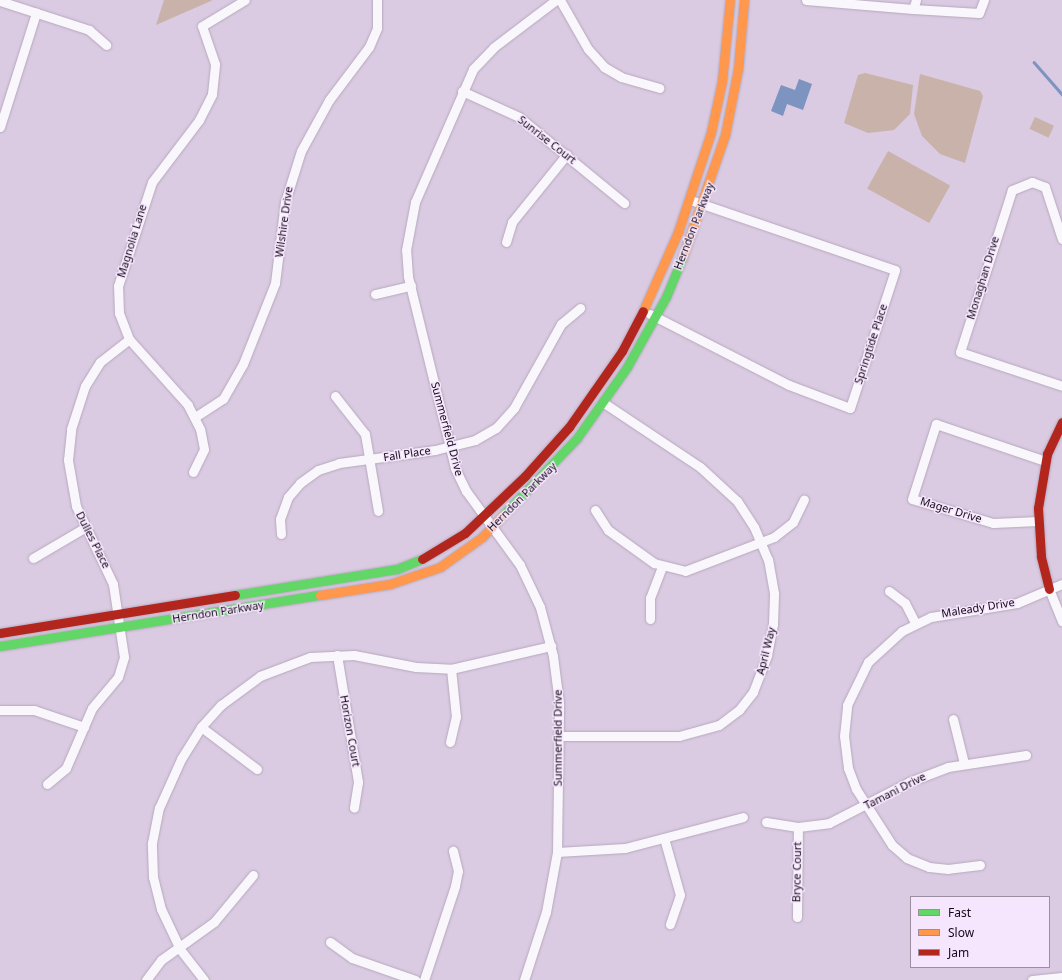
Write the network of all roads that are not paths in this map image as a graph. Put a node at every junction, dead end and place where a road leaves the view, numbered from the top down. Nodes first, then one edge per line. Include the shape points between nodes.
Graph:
1 (245, 0) edge
2 (377, 0) edge
3 (556, 0) edge
4 (560, 0) edge
5 (730, 0) edge
6 (744, 0) edge
7 (806, 0) edge
8 (916, 0) edge
9 (984, 0) edge
10 (0, 1) edge
11 (914, 9) junction
12 (36, 13) junction
13 (106, 45) dead end
14 (659, 88) dead end
15 (462, 91) junction
16 (0, 127) edge
17 (567, 154) junction
18 (690, 200) junction
19 (624, 203) dead end
20 (703, 205) junction
21 (1062, 239) edge
22 (506, 242) dead end
23 (411, 286) junction
24 (375, 294) dead end
25 (580, 308) dead end
26 (644, 311) junction
27 (656, 317) junction
28 (129, 339) junction
29 (1062, 386) edge
30 (335, 396) dead end
31 (604, 403) junction
32 (195, 417) junction
33 (1062, 422) edge
34 (450, 446) junction
35 (372, 459) junction
36 (1045, 461) junction
37 (193, 472) dead end
38 (804, 499) dead end
39 (595, 510) dead end
40 (378, 511) dead end
41 (485, 515) junction
42 (1038, 521) junction
43 (494, 526) junction
44 (86, 527) junction
45 (281, 534) dead end
46 (762, 543) junction
47 (33, 558) dead end
48 (662, 567) junction
49 (1062, 584) edge
50 (1048, 589) junction
51 (889, 591) dead end
52 (119, 614) junction
53 (650, 619) dead end
54 (1062, 622) edge
55 (915, 623) junction
56 (121, 627) junction
57 (0, 633) edge
58 (0, 646) edge
59 (551, 646) junction
60 (337, 655) junction
61 (451, 668) junction
62 (0, 710) edge
63 (953, 719) dead end
64 (84, 727) junction
65 (201, 727) junction
66 (559, 736) junction
67 (450, 742) dead end
68 (1026, 755) dead end
69 (964, 763) junction
70 (257, 769) dead end
71 (47, 784) dead end
72 (866, 806) junction
73 (354, 808) dead end
74 (743, 817) dead end
75 (766, 822) dead end
76 (798, 827) junction
77 (664, 838) junction
78 (453, 851) dead end
79 (557, 852) junction
80 (980, 865) dead end
81 (253, 875) dead end
82 (797, 917) dead end
83 (670, 924) dead end
84 (330, 942) dead end
85 (180, 949) junction
86 (1062, 977) edge
87 (146, 980) edge
88 (204, 980) edge
89 (415, 980) edge
90 (424, 980) edge
91 (524, 980) edge
92 (1032, 980) edge

1 - 28 street, Magnolia Lane via 202,26 213,56 214,86 199,120 158,171 140,211 118,286 119,313
2 - 32 street, Wilshire Drive via 377,28 370,47 329,100 301,150 285,202 275,283 244,364 223,399
3 - 15 street, Summerfield Drive via 483,57
4 - 14 street via 588,49 604,67 621,77
5 - 18 main road, Herndon Parkway via 720,94
6 - 20 main road, Herndon Parkway via 728,122
7 - 11 street
8 - 11 street
9 - 11 street via 980,13
10 - 12 street
12 - 13 street via 89,30
12 - 16 street
15 - 17 street, Sunrise Court via 519,117
15 - 23 street, Summerfield Drive via 409,220 406,250
17 - 19 street, Sunrise Court
17 - 22 street via 512,222
18 - 20 street, Springtide Place
18 - 26 main road, Herndon Parkway
20 - 27 main road, Herndon Parkway
20 - 27 street, Springtide Place via 895,270 850,408 788,385
21 - 29 street, Monaghan Drive via 1045,187 1032,182 1012,190 960,352
23 - 24 street
23 - 34 street, Summerfield Drive
25 - 34 street, Fall Place via 561,324 505,419 486,434
26 - 27 street, Springtide Place
26 - 41 main road, Herndon Parkway via 600,386 569,427
27 - 31 main road, Herndon Parkway
28 - 32 street, Magnolia Lane
28 - 44 street, Dulles Place via 93,372 71,429 69,476
30 - 35 street via 358,422
31 - 43 main road, Herndon Parkway via 560,459
31 - 46 street, April Way via 717,480 745,512
32 - 37 street, Magnolia Lane via 204,449
33 - 36 main road
34 - 35 street, Fall Place
34 - 41 street, Summerfield Drive via 460,480
35 - 40 street
35 - 45 street, Fall Place via 327,467 300,483 282,510
36 - 42 main road
36 - 42 street, Mager Drive via 936,424 912,499 993,523
38 - 46 street via 793,522
39 - 48 street via 608,530
41 - 43 street, Summerfield Drive
41 - 52 main road, Herndon Parkway via 447,547 397,569
42 - 50 main road
43 - 56 main road, Herndon Parkway via 450,561 403,582
43 - 59 street, Summerfield Drive via 529,583
44 - 47 street
44 - 52 street, Dulles Place via 108,568
46 - 48 street via 691,570
46 - 66 street, April Way via 772,578 772,630 759,678 739,710 712,729 688,736
48 - 53 street via 650,598
49 - 50 street, Maleady Drive
50 - 54 street
50 - 55 street, Maleady Drive via 1017,603 948,612
51 - 55 street via 905,603
52 - 56 street, Dulles Place
52 - 57 main road, Herndon Parkway
55 - 72 street, Maleady Drive via 887,642 868,662 848,705 845,752 854,784
56 - 58 main road, Herndon Parkway
56 - 64 street, Dulles Place via 122,667 112,685 92,708
59 - 61 street
59 - 66 street, Summerfield Drive via 557,679
60 - 61 street
60 - 65 street via 296,661 260,676 221,705
60 - 73 street, Horizon Court via 358,782
61 - 67 street via 456,718
62 - 64 street via 34,710
63 - 69 street
64 - 71 street, Dulles Place via 66,768
65 - 70 street
65 - 85 street via 166,792 152,842 156,893
66 - 79 street, Summerfield Drive
68 - 69 street, Tamani Drive
69 - 72 street, Tamani Drive via 915,779
72 - 76 street, Tamani Drive via 829,823
72 - 80 street, Maleady Drive via 892,845 912,860 940,869
74 - 77 street
75 - 76 street, Tamani Drive
76 - 82 street, Bryce Court
77 - 79 street via 602,851
77 - 83 street via 680,895
78 - 90 street via 458,871 455,886
79 - 91 street, Summerfield Drive via 546,912
81 - 85 street via 214,922
84 - 89 street via 352,958
85 - 87 street via 161,960
85 - 88 street
86 - 92 street

